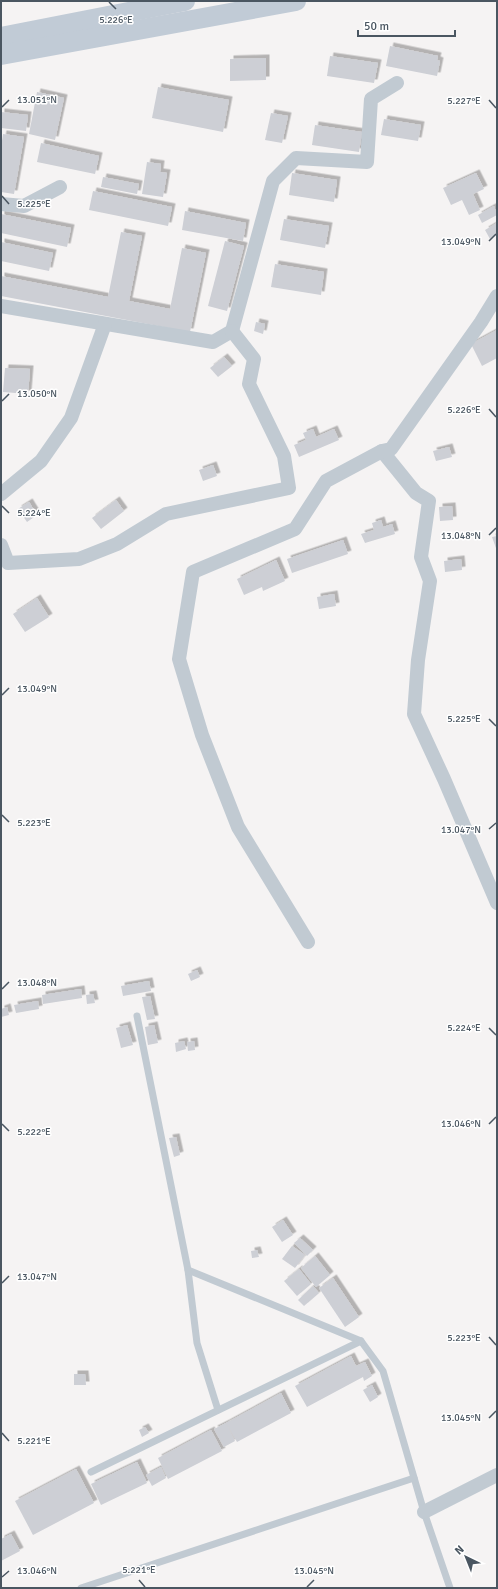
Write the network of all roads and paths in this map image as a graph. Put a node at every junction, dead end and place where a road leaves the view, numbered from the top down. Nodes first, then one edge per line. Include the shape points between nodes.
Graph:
1 (185, 1) edge
2 (296, 1) edge
3 (166, 3) edge
4 (1, 37) edge
5 (1, 55) edge
6 (397, 83) dead end
7 (60, 188) dead end
8 (1, 204) edge
9 (497, 296) edge
10 (1, 306) edge
11 (105, 324) junction
12 (232, 331) junction
13 (382, 451) junction
14 (1, 494) edge
15 (1, 545) edge
16 (497, 903) edge
17 (308, 942) dead end
18 (137, 1016) dead end
19 (188, 1270) junction
20 (361, 1341) junction
21 (218, 1410) junction
22 (91, 1472) dead end
23 (497, 1475) edge
24 (414, 1478) junction
25 (424, 1512) junction
26 (81, 1588) edge
27 (450, 1588) edge

1 - 3 main road
2 - 5 main road
3 - 4 main road
6 - 12 street via 371,100 367,162 296,158 273,181
7 - 8 street via 24,206
9 - 13 street via 391,449
10 - 11 street
11 - 12 street via 213,342
11 - 14 street via 71,418 41,461
12 - 15 street via 254,359 249,384 284,456 289,488 166,514 117,544 79,559 8,563
13 - 16 street via 416,493 430,501 421,557 430,581 418,660 414,714
13 - 17 street via 326,481 296,529 193,572 179,659 202,735 238,827
18 - 19 lane
19 - 20 lane
19 - 21 lane via 197,1343
20 - 21 lane
20 - 24 lane via 383,1371
21 - 22 lane
23 - 25 street
24 - 25 lane
24 - 26 lane
25 - 27 lane

